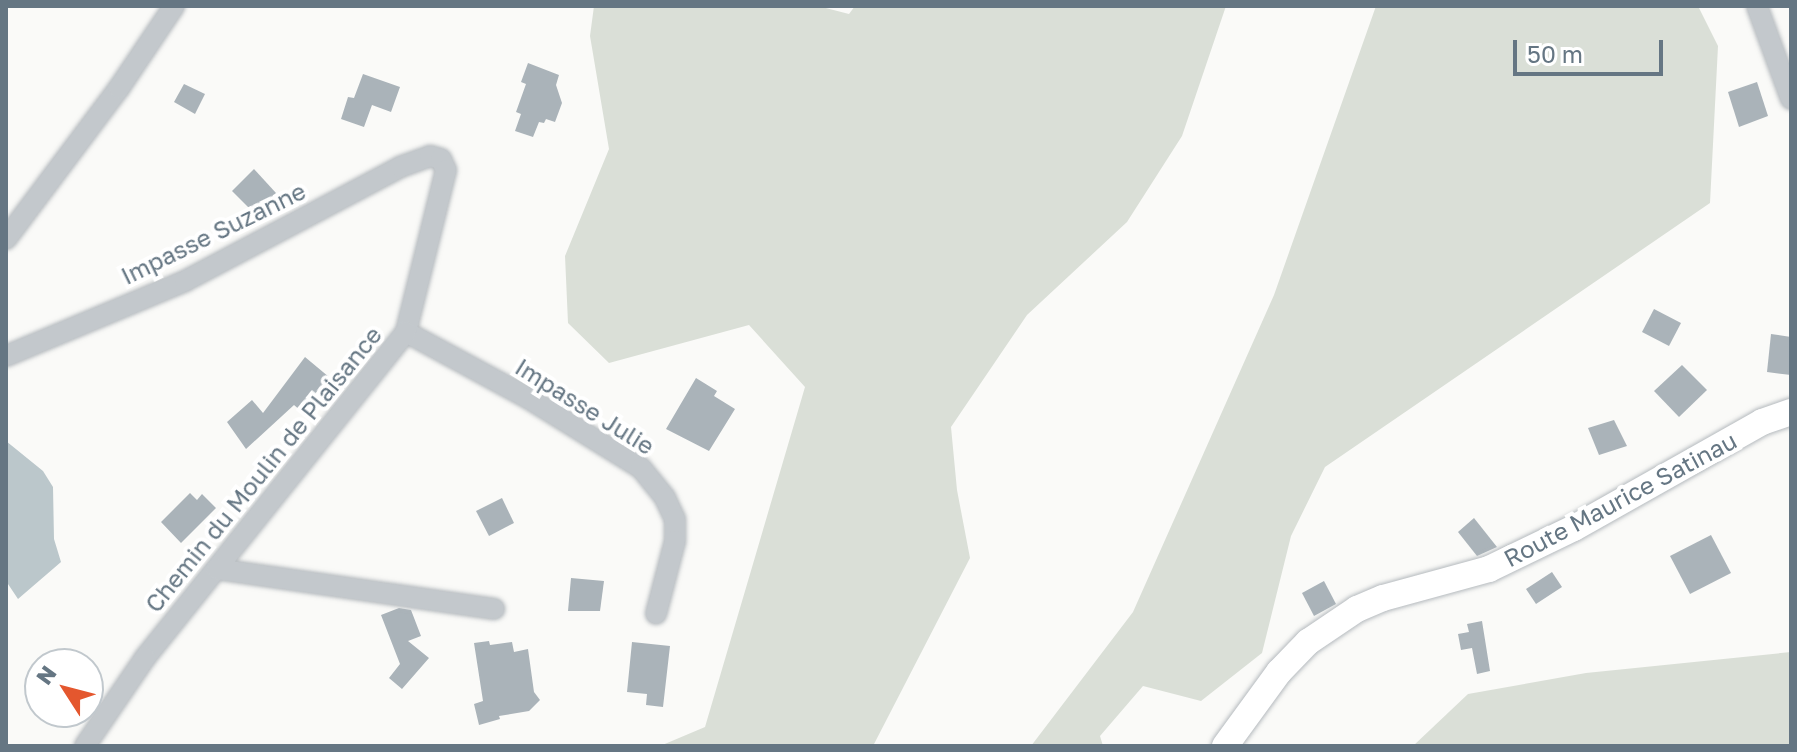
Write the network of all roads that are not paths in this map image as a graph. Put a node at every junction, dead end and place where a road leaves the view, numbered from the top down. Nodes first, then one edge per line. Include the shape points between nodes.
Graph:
1 (174, 6) edge
2 (1757, 6) edge
3 (1791, 99) edge
4 (441, 159) joint
5 (6, 239) edge
6 (406, 332) junction
7 (6, 356) edge
8 (1791, 412) edge
9 (217, 569) junction
10 (494, 609) dead end
11 (656, 614) dead end
12 (85, 746) edge
13 (1225, 746) edge

1 - 5 street
2 - 3 street
4 - 6 street, Chemin du Moulin de Plaisance via 444,185
4 - 7 street, Impasse Suzanne via 430,156 400,167 185,281
6 - 9 street, Chemin du Moulin de Plaisance
6 - 11 street, Impasse Julie via 641,468 675,519 675,541
8 - 13 main road, Route Maurice Satinau via 1762,422 1574,528 1489,569 1357,609 1308,642
9 - 10 street
9 - 12 street, Chemin du Moulin de Plaisance via 145,658

